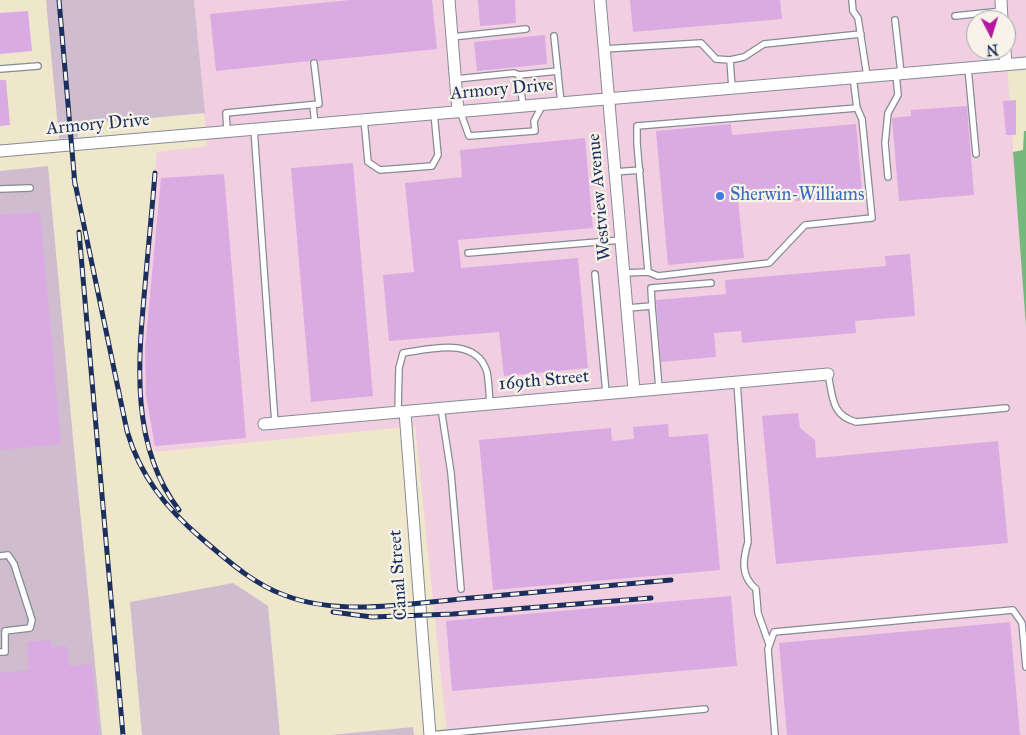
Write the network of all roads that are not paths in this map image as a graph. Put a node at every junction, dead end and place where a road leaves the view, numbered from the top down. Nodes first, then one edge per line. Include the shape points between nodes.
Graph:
1 (450, 0) edge
2 (600, 0) edge
3 (852, 0) edge
4 (966, 15) edge
5 (955, 16) dead end
6 (896, 20) dead end
7 (526, 29) dead end
8 (861, 34) junction
9 (554, 36) dead end
10 (452, 37) junction
11 (604, 49) junction
12 (730, 60) junction
13 (1006, 60) edge
14 (314, 63) dead end
15 (1026, 63) edge
16 (1006, 64) junction
17 (38, 66) dead end
18 (968, 68) junction
19 (0, 69) edge
20 (558, 71) junction
21 (898, 74) junction
22 (519, 75) junction
23 (867, 76) junction
24 (853, 77) junction
25 (456, 79) junction
26 (732, 88) junction
27 (609, 98) junction
28 (561, 103) junction
29 (543, 104) junction
30 (313, 106) junction
31 (523, 106) junction
32 (857, 108) junction
33 (459, 111) junction
34 (434, 113) junction
35 (364, 120) junction
36 (315, 124) junction
37 (254, 129) junction
38 (227, 131) junction
39 (0, 151) edge
40 (976, 154) dead end
41 (640, 170) junction
42 (615, 172) junction
43 (888, 177) dead end
44 (30, 188) dead end
45 (0, 189) edge
46 (621, 240) junction
47 (468, 253) dead end
48 (648, 272) junction
49 (624, 273) junction
50 (595, 274) dead end
51 (711, 283) dead end
52 (652, 306) junction
53 (627, 308) junction
54 (828, 374) joint
55 (737, 382) junction
56 (659, 388) junction
57 (634, 390) junction
58 (606, 393) junction
59 (490, 404) junction
60 (440, 408) junction
61 (1006, 408) dead end
62 (401, 412) junction
63 (270, 423) joint
64 (0, 556) edge
65 (461, 589) dead end
66 (769, 644) junction
67 (0, 652) edge
68 (1026, 667) edge
69 (705, 709) dead end
70 (430, 735) edge
71 (775, 735) edge

1 - 10 street
2 - 11 street, Westview Avenue
3 - 8 lane
4 - 5 lane
6 - 21 lane
7 - 10 lane
8 - 12 lane via 764,44 744,57
8 - 23 lane
9 - 20 lane
10 - 25 street
11 - 12 lane via 701,43 716,59
11 - 27 street, Westview Avenue
12 - 26 lane
13 - 16 street
14 - 30 lane via 319,104
15 - 16 street, Armory Drive
16 - 18 street, Armory Drive
17 - 19 lane
18 - 21 street, Armory Drive
18 - 40 lane
20 - 22 lane
20 - 28 lane
21 - 23 street, Armory Drive
21 - 43 lane via 898,95 888,113 885,143
22 - 25 lane
22 - 31 lane
23 - 24 street, Armory Drive
24 - 26 street, Armory Drive
24 - 32 lane
25 - 33 street
26 - 27 street, Armory Drive
27 - 28 street, Armory Drive
27 - 42 street, Westview Avenue
28 - 29 street, Armory Drive
29 - 31 street, Armory Drive
29 - 33 lane via 534,121 535,131 469,136
30 - 36 lane
30 - 38 lane via 226,113
31 - 33 street, Armory Drive
32 - 41 lane via 637,126
32 - 48 lane via 862,119 872,218 805,225 769,263 658,276
33 - 34 street, Armory Drive
34 - 35 street, Armory Drive
34 - 35 lane via 438,155 432,166 380,170 368,162
35 - 36 street, Armory Drive
36 - 37 street, Armory Drive
37 - 38 street, Armory Drive
37 - 63 lane
38 - 39 street, Armory Drive
41 - 42 lane
41 - 48 lane
42 - 46 street, Westview Avenue
44 - 45 lane
46 - 47 lane
46 - 49 street, Westview Avenue
48 - 49 lane
49 - 53 street, Westview Avenue
50 - 58 lane
51 - 52 lane via 651,288
52 - 53 lane
52 - 56 lane
53 - 57 street, Westview Avenue
54 - 55 street, 169th Street
54 - 61 lane via 836,410 844,419 856,422
55 - 56 street, 169th Street
55 - 66 lane via 748,542 743,562 749,583 756,589 758,613
56 - 57 street, 169th Street
57 - 58 street, 169th Street
58 - 59 street, 169th Street
59 - 60 street, 169th Street
59 - 62 lane via 487,372 478,357 467,348 446,347 404,353 398,368
60 - 62 street, 169th Street
60 - 65 lane via 451,473
62 - 63 street, 169th Street
62 - 70 street, Canal Street
64 - 67 lane via 8,555 14,564 32,620 30,628 5,631 5,652
66 - 68 lane via 774,632 1013,610 1022,623
66 - 71 lane
69 - 70 lane

